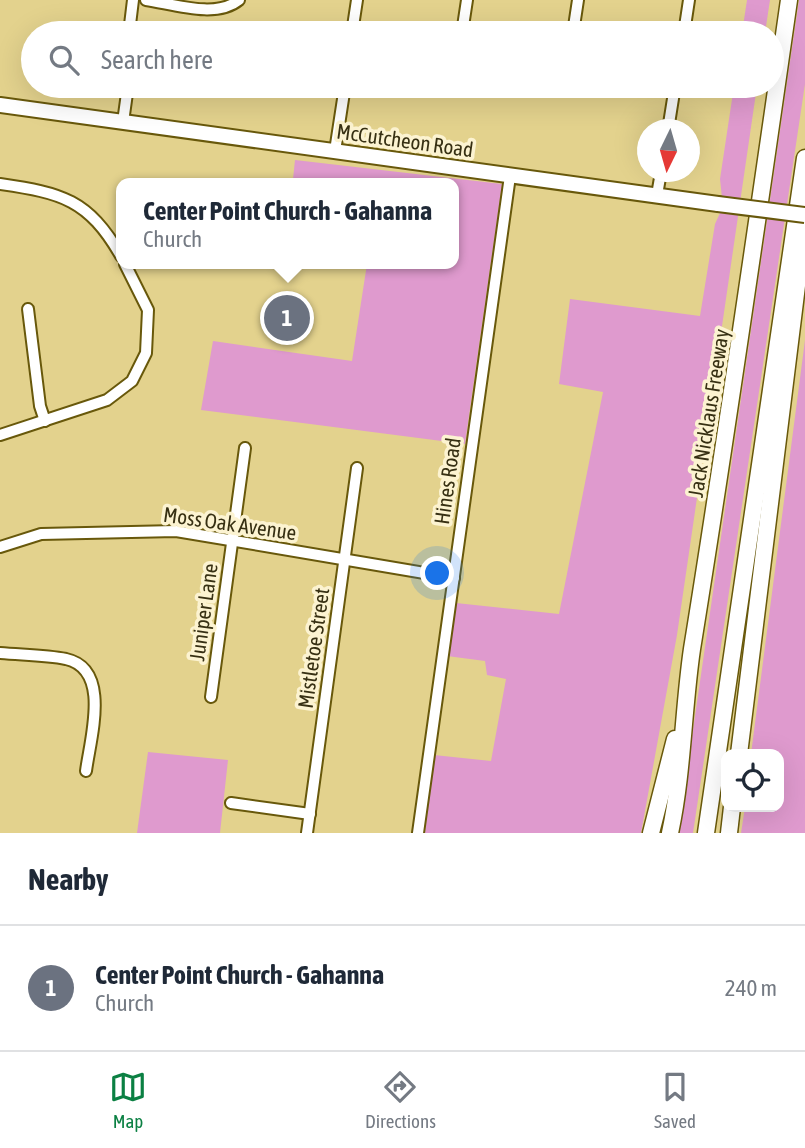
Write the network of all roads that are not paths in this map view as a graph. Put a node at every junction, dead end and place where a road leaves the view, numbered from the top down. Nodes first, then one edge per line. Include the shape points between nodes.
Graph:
1 (133, 0) edge
2 (146, 0) edge
3 (239, 0) edge
4 (357, 0) edge
5 (467, 0) edge
6 (578, 0) edge
7 (689, 0) edge
8 (789, 0) edge
9 (130, 21) edge
10 (354, 21) edge
11 (464, 21) edge
12 (575, 21) edge
13 (686, 21) edge
14 (784, 35) edge
15 (126, 98) edge
16 (343, 98) edge
17 (673, 98) edge
18 (775, 98) edge
19 (0, 105) edge
20 (670, 119) edge
21 (123, 122) junction
22 (335, 151) junction
23 (805, 158) edge
24 (510, 176) junction
25 (659, 182) edge
26 (0, 184) edge
27 (657, 195) junction
28 (805, 215) edge
29 (805, 223) edge
30 (116, 247) edge
31 (128, 269) edge
32 (28, 309) dead end
33 (45, 421) junction
34 (0, 435) edge
35 (245, 449) dead end
36 (357, 468) dead end
37 (232, 541) junction
38 (0, 547) edge
39 (344, 559) junction
40 (454, 578) junction
41 (0, 653) edge
42 (211, 697) dead end
43 (684, 703) junction
44 (739, 749) edge
45 (86, 771) dead end
46 (231, 803) dead end
47 (731, 812) edge
48 (310, 814) junction
49 (307, 833) edge
50 (418, 833) edge
51 (651, 833) edge
52 (670, 833) edge
53 (706, 833) edge
54 (729, 833) edge

1 - 9 street
2 - 3 street via 216,10
4 - 10 street
5 - 11 street
6 - 12 street
7 - 13 street
8 - 14 highway, Jack Nicklaus Freeway
15 - 21 street
16 - 22 street
17 - 20 street
18 - 43 highway, Jack Nicklaus Freeway
19 - 21 main road, McCutcheon Road
21 - 22 main road, McCutcheon Road
22 - 24 main road, McCutcheon Road
23 - 53 highway
24 - 27 main road, McCutcheon Road
24 - 40 street, Hines Road
25 - 27 street
26 - 30 street via 46,191 80,205 107,231
27 - 28 main road, McCutcheon Road, bridge
29 - 44 highway
31 - 33 street via 148,310 146,353 132,381 107,401
32 - 33 street
33 - 34 street
35 - 37 street, Juniper Lane
36 - 39 street, Mistletoe Street
37 - 38 street, Moss Oak Avenue via 176,531 41,534
37 - 39 street, Moss Oak Avenue
37 - 42 street, Juniper Lane
39 - 40 street, Moss Oak Avenue
39 - 48 street, Mistletoe Street
40 - 50 street, Hines Road
41 - 45 street via 68,659 83,667 95,696
43 - 51 highway
43 - 52 highway, Jack Nicklaus Freeway
46 - 48 street
47 - 54 highway
48 - 49 street, Mistletoe Street

